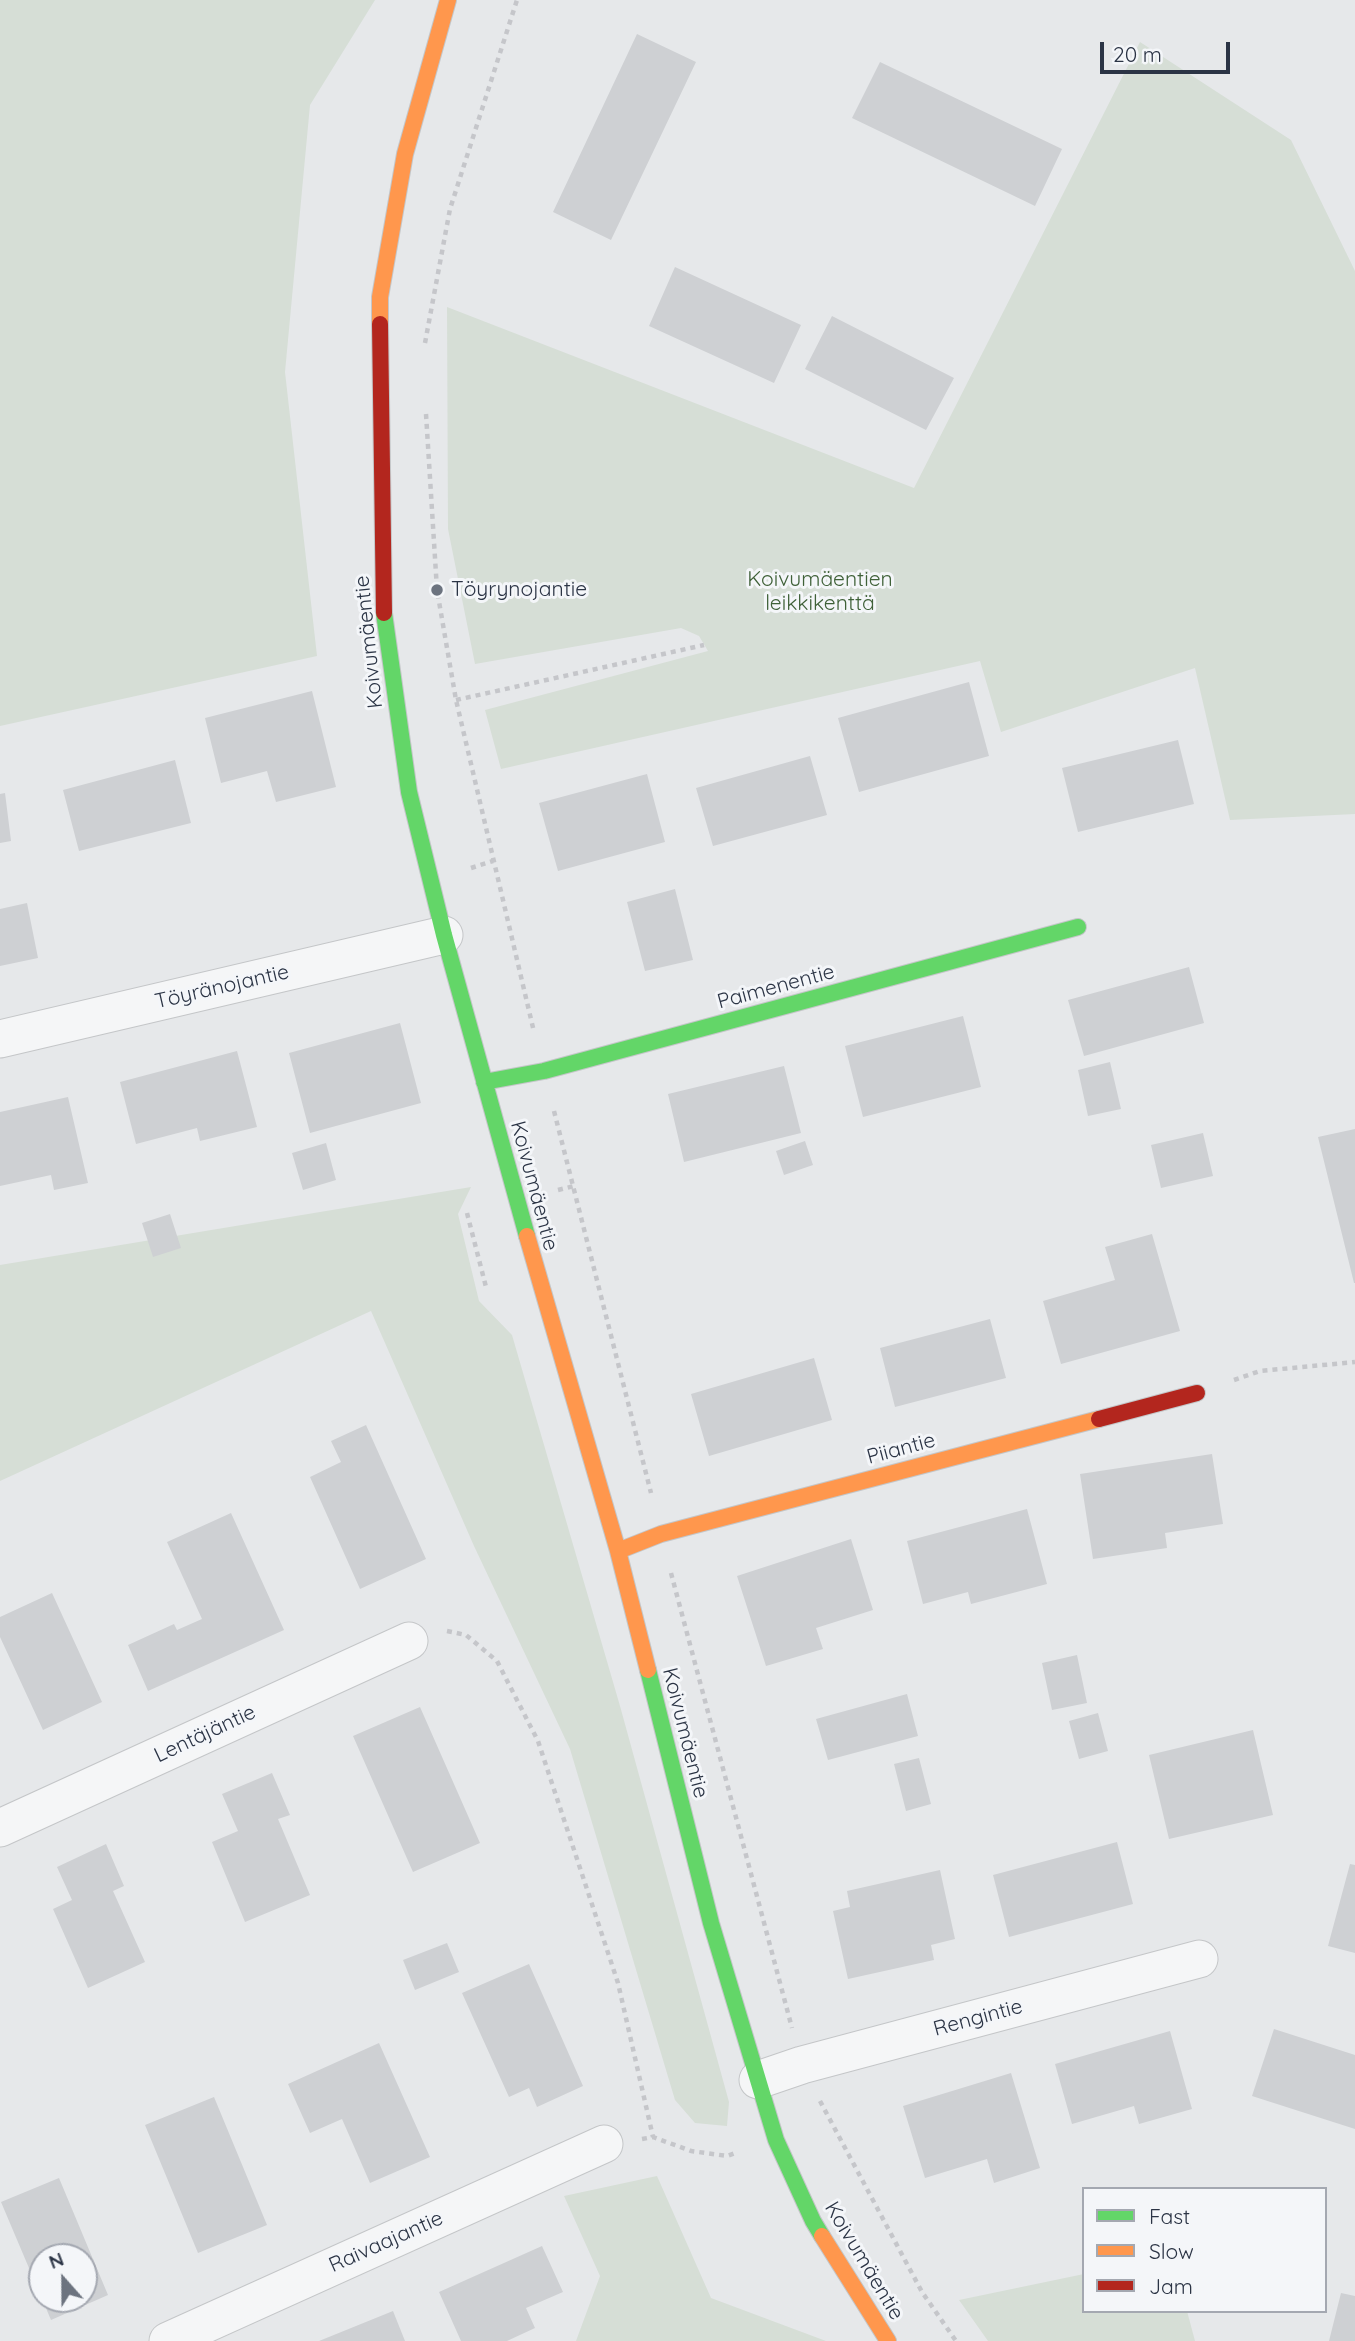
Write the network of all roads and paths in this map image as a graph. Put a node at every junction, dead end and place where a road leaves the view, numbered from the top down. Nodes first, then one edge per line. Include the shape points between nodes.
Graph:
1 (448, 0) edge
2 (517, 0) edge
3 (422, 356) dead end
4 (425, 411) dead end
5 (705, 645) dead end
6 (456, 700) junction
7 (1078, 927) dead end
8 (444, 935) junction
9 (0, 1039) edge
10 (544, 1071) junction
11 (484, 1082) junction
12 (467, 1213) dead end
13 (486, 1287) dead end
14 (1355, 1362) edge
15 (1197, 1393) joint
16 (661, 1534) junction
17 (618, 1551) junction
18 (409, 1641) joint
19 (0, 1828) edge
20 (1199, 1959) dead end
21 (802, 2065) junction
22 (758, 2080) junction
23 (653, 2137) junction
24 (604, 2144) joint
25 (727, 2156) dead end
26 (168, 2341) edge
27 (888, 2341) edge
28 (956, 2341) edge

1 - 8 street, Koivumäentie via 405,154 380,298 382,601 409,792
2 - 3 path via 450,209
4 - 6 path via 437,590
5 - 6 path
6 - 10 path
7 - 10 street, Paimenentie
8 - 9 street, Töyränojantie
8 - 11 street, Koivumäentie
10 - 11 street, Paimenentie
10 - 16 path
11 - 17 street, Koivumäentie
12 - 13 path
14 - 15 path via 1260,1371
15 - 16 street, Piiantie
16 - 17 street, Piiantie
16 - 21 path
17 - 22 street, Koivumäentie via 711,1923
18 - 19 street, Lentäjäntie
18 - 23 path via 441,1630 466,1635 498,1661 538,1741 618,1983
20 - 21 street, Rengintie
21 - 22 street, Rengintie
21 - 28 path via 922,2292
22 - 27 street, Koivumäentie via 776,2140 813,2221
23 - 24 path
23 - 25 path via 691,2151
24 - 26 street, Raivaajantie

